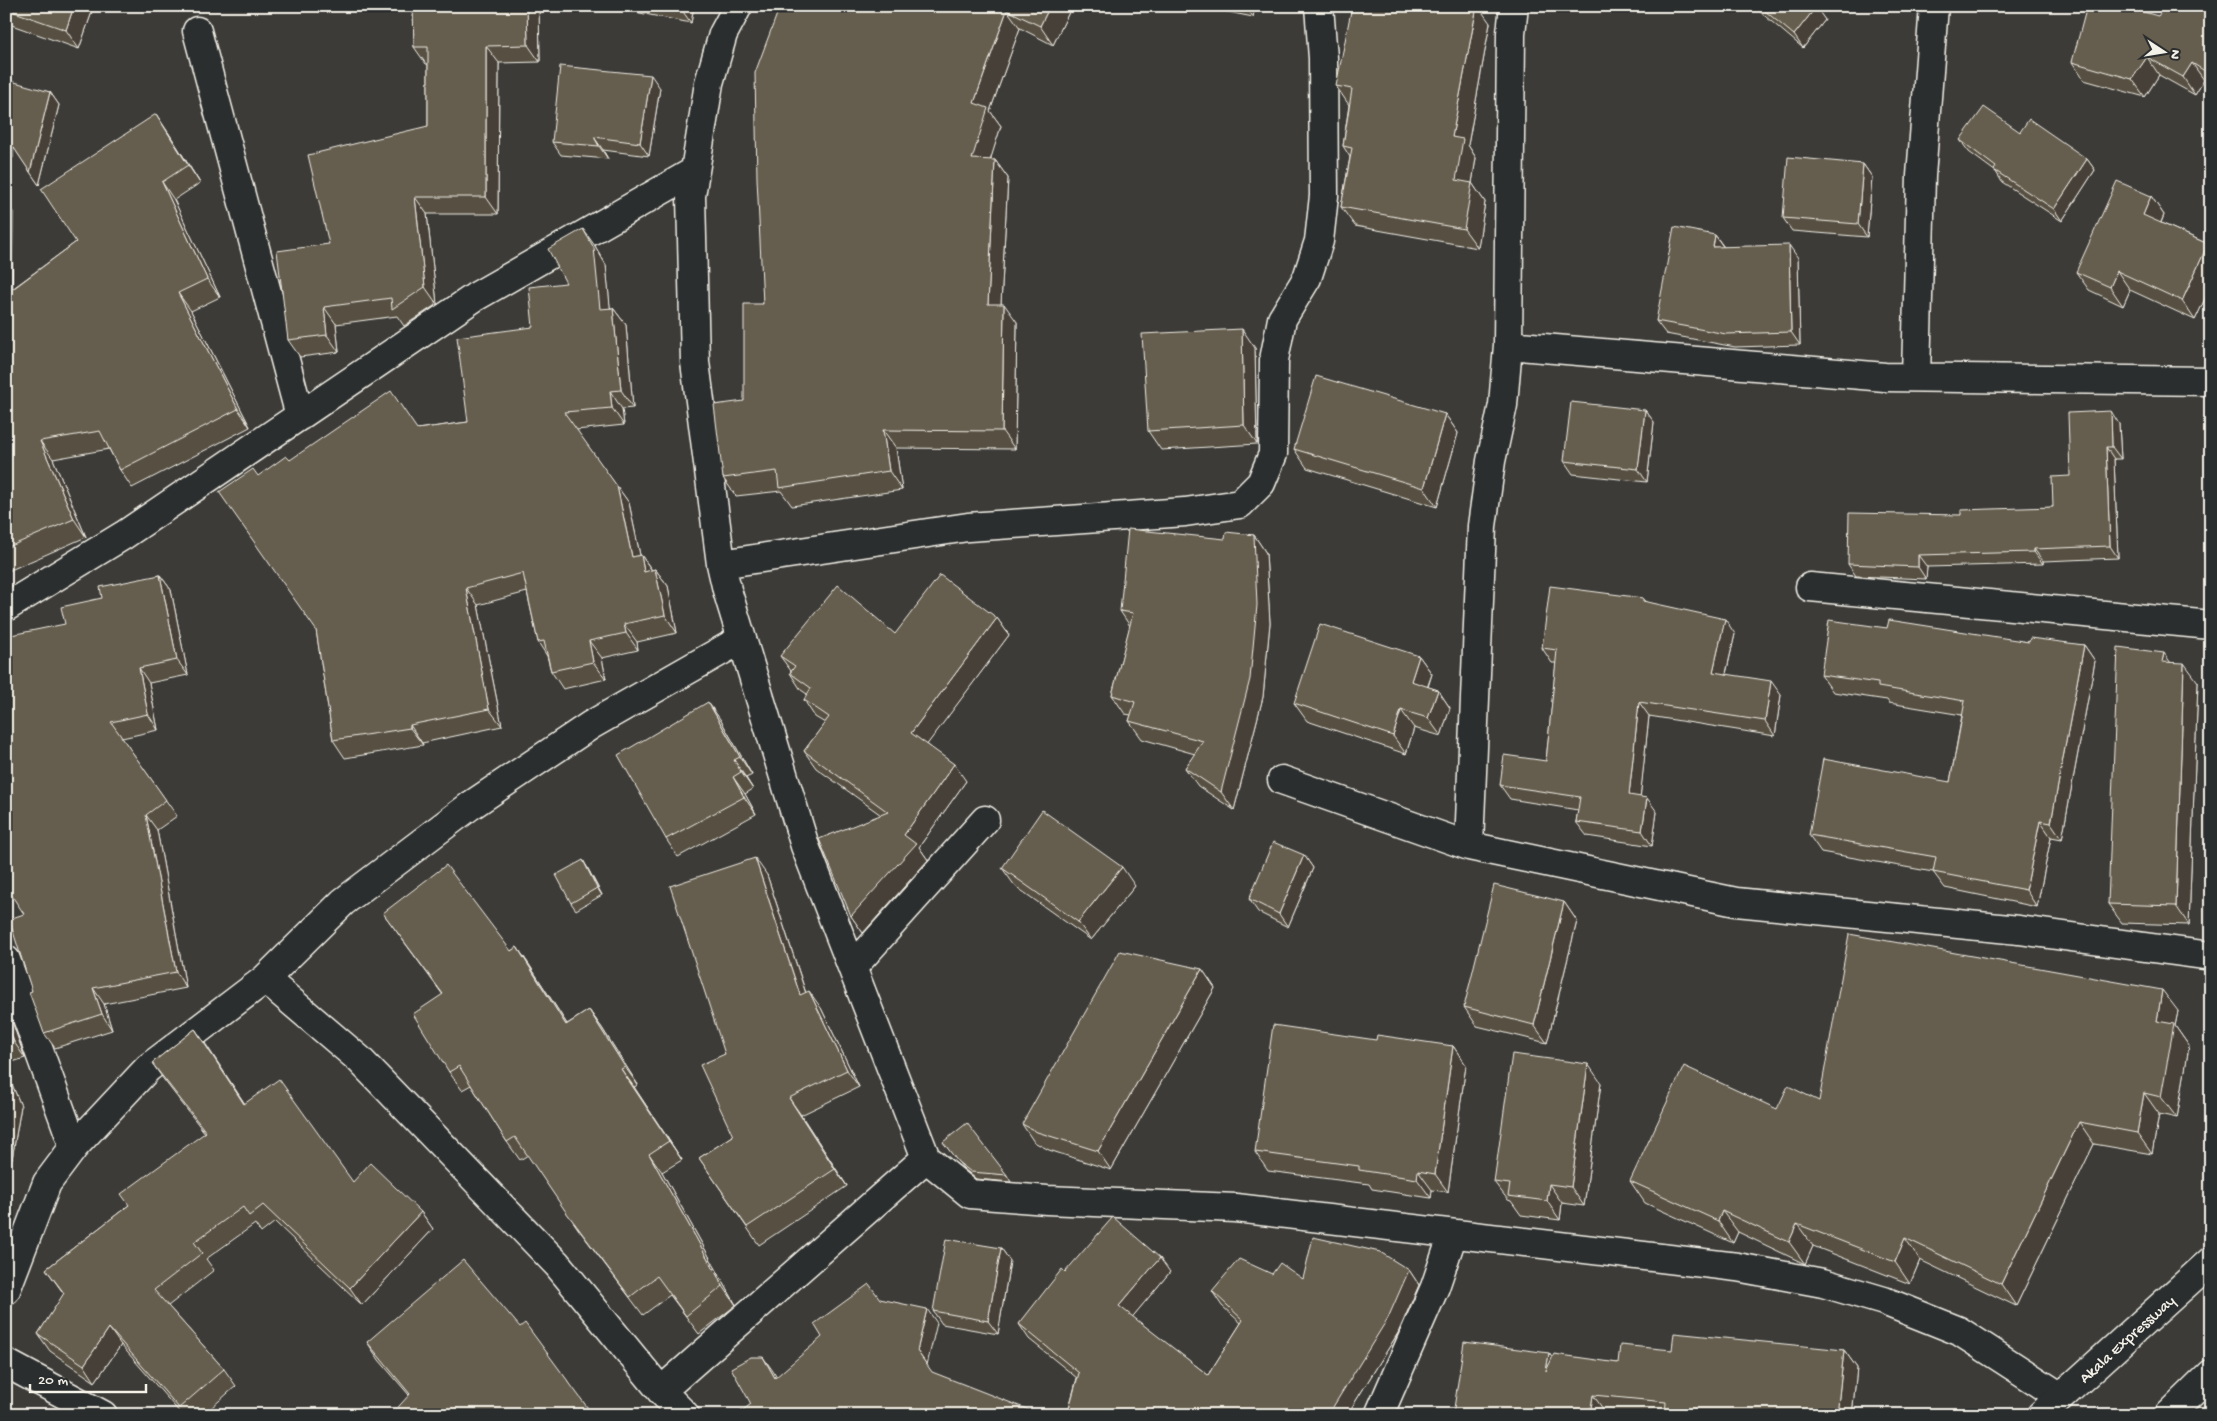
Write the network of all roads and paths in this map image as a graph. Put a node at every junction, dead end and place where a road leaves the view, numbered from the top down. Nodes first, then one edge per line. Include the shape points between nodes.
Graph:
1 (738, 6) edge
2 (1319, 6) edge
3 (1514, 6) edge
4 (1934, 6) edge
5 (197, 31) dead end
6 (695, 171) junction
7 (1508, 345) junction
8 (1916, 377) junction
9 (2211, 381) edge
10 (300, 416) junction
11 (721, 564) junction
12 (1810, 587) dead end
13 (6, 607) edge
14 (2211, 625) edge
15 (742, 639) junction
16 (1282, 780) dead end
17 (985, 820) dead end
18 (1469, 846) junction
19 (2211, 956) edge
20 (6, 960) edge
21 (853, 967) junction
22 (265, 979) junction
23 (74, 1147) junction
24 (926, 1158) junction
25 (1453, 1234) junction
26 (2211, 1261) edge
27 (6, 1290) edge
28 (6, 1363) edge
29 (2211, 1374) edge
30 (662, 1391) junction
31 (2061, 1397) junction
32 (103, 1415) edge
33 (685, 1415) edge
34 (1379, 1415) edge
35 (2041, 1415) edge
36 (2169, 1415) edge

1 - 6 street via 723,34 709,83
2 - 11 street via 1323,58 1324,196 1319,241 1307,278 1282,318 1274,360 1273,454 1261,483 1240,504 1185,512 968,527
3 - 7 street
4 - 8 street via 1921,176
5 - 10 street
6 - 10 street via 475,297
6 - 11 street via 691,196 695,362
7 - 8 street via 1847,375
7 - 18 street via 1502,405 1482,526
8 - 9 street
10 - 13 street via 124,535
11 - 15 street
12 - 14 street
15 - 21 street via 805,846
15 - 22 street via 591,726 470,806 343,902
16 - 18 street
17 - 21 street
18 - 19 street via 1736,902 2019,930
20 - 23 street
21 - 24 street
22 - 23 street via 148,1068
22 - 30 street via 373,1073 557,1264
23 - 27 street via 47,1183
24 - 25 street via 970,1194 1236,1208
24 - 30 street
25 - 31 street via 1737,1267 1823,1283 1884,1301 1959,1331
25 - 34 street via 1435,1287
26 - 31 street, Akala Expressway
28 - 32 street
29 - 36 street
30 - 33 street
31 - 35 street, Akala Expressway

